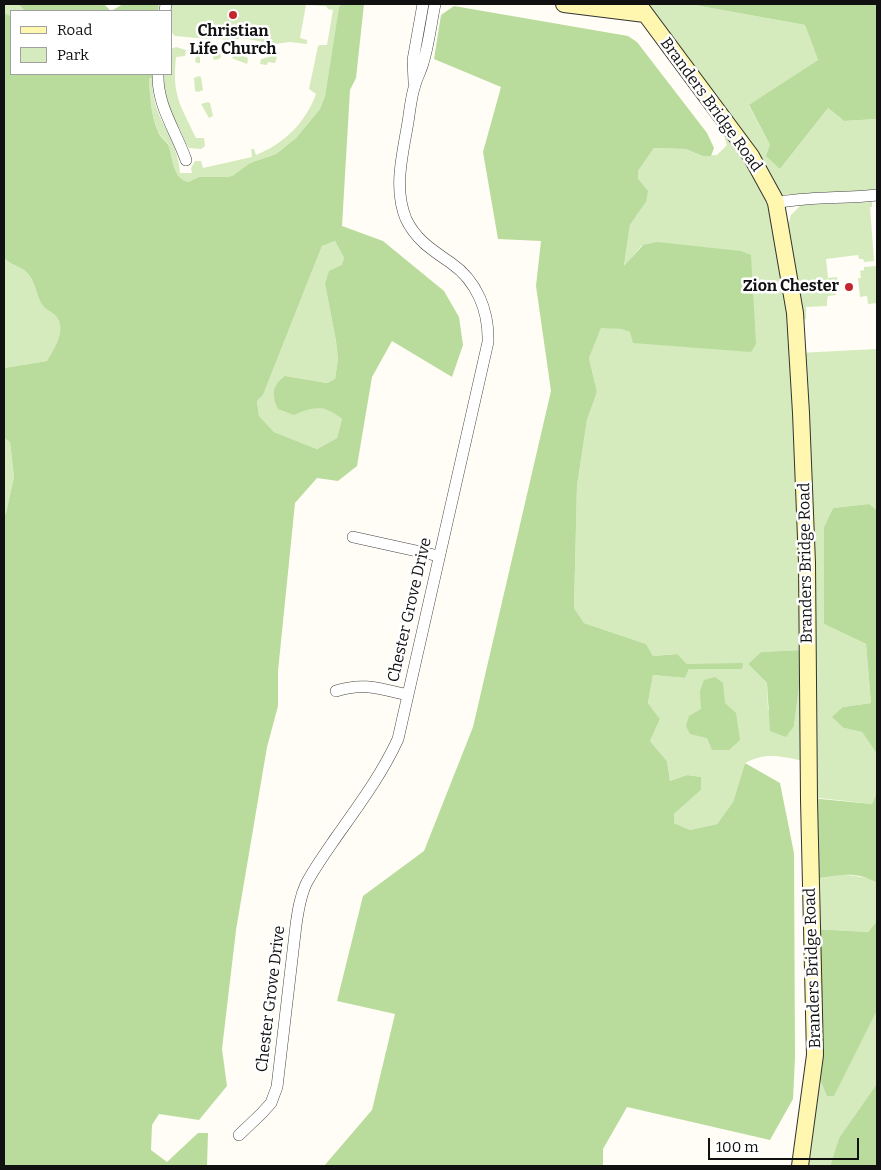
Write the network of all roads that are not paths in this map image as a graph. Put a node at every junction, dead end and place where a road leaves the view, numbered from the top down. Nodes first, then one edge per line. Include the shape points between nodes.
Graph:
1 (423, 4) edge
2 (434, 4) edge
3 (564, 4) edge
4 (597, 6) edge
5 (642, 9) edge
6 (158, 75) edge
7 (414, 86) junction
8 (186, 160) dead end
9 (877, 195) edge
10 (776, 203) junction
11 (353, 537) dead end
12 (439, 556) junction
13 (336, 691) dead end
14 (408, 695) junction
15 (239, 1135) dead end
16 (800, 1166) edge

1 - 7 street, Chester Grove Drive via 413,60
2 - 7 street, Chester Grove Drive via 423,63
3 - 4 street
4 - 5 street
5 - 10 street, Branders Bridge Road via 751,156
6 - 8 street via 164,111
7 - 12 street, Chester Grove Drive via 399,185 406,219 425,246 452,264 476,289 488,327 488,342
9 - 10 street
10 - 16 street, Branders Bridge Road via 795,313 807,562 815,1055
11 - 12 street
12 - 14 street, Chester Grove Drive
13 - 14 street via 365,686
14 - 15 street, Chester Grove Drive via 398,739 387,763 306,886 296,925 277,1087 271,1103

